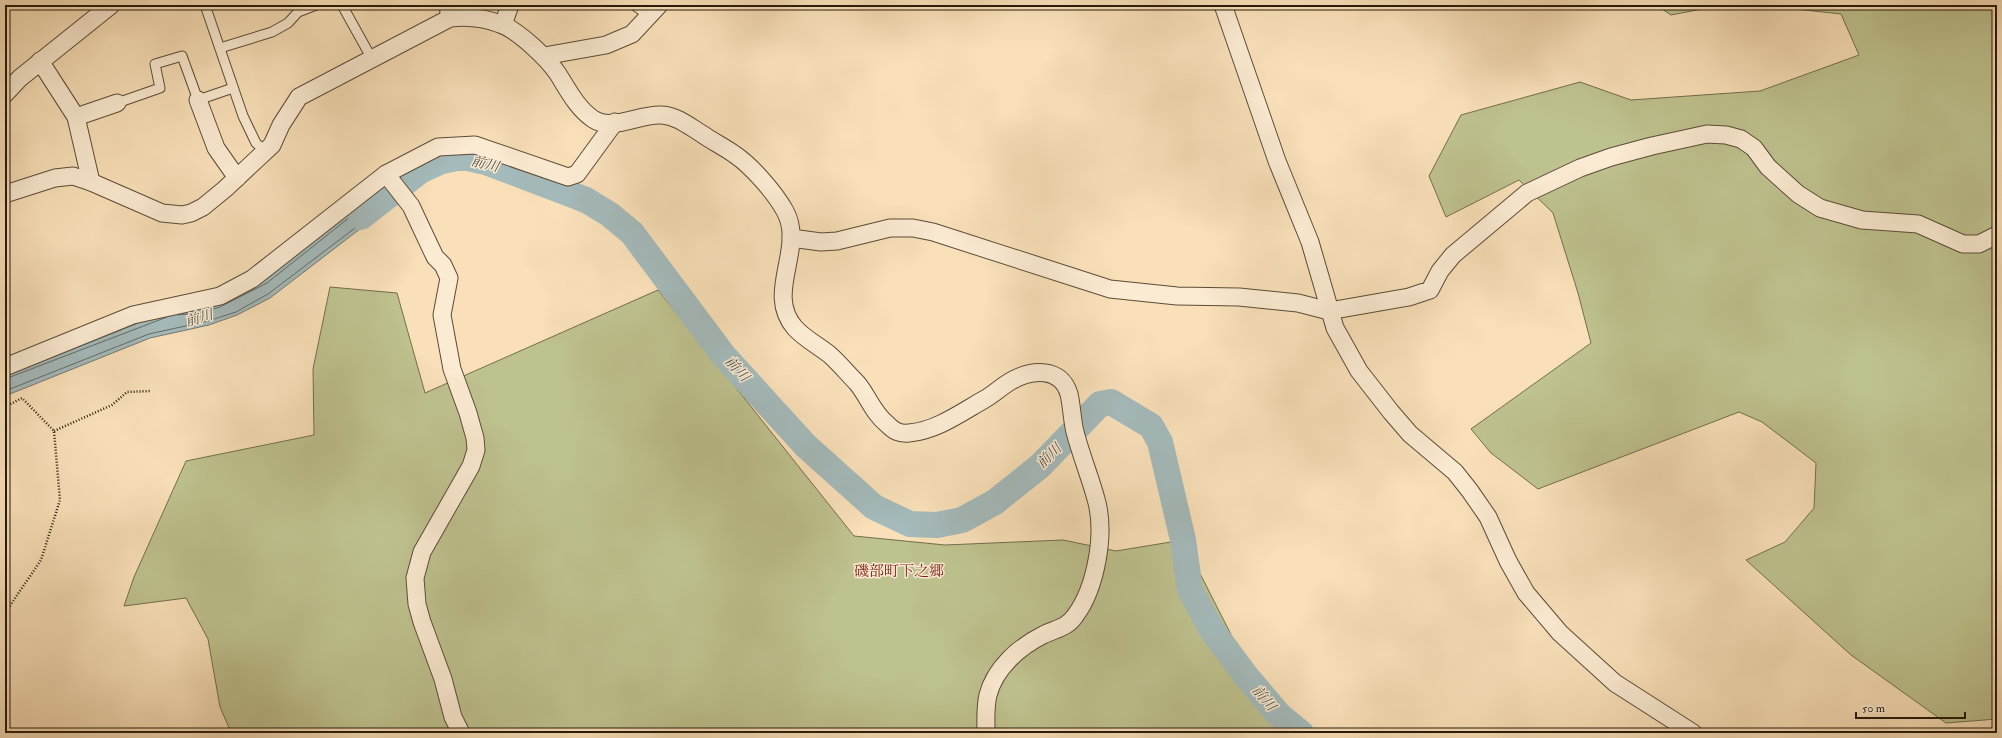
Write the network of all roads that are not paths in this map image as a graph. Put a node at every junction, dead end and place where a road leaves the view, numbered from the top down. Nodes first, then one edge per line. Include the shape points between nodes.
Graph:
1 (110, 5) edge
2 (205, 5) edge
3 (316, 5) edge
4 (342, 5) edge
5 (510, 5) edge
6 (634, 5) edge
7 (1223, 5) edge
8 (654, 10) edge
9 (445, 13) edge
10 (504, 25) junction
11 (220, 48) junction
12 (544, 56) junction
13 (372, 59) junction
14 (40, 61) junction
15 (233, 88) junction
16 (5, 94) edge
17 (198, 100) junction
18 (117, 103) joint
19 (76, 117) junction
20 (615, 122) junction
21 (265, 151) junction
22 (386, 174) junction
23 (237, 178) junction
24 (91, 182) junction
25 (5, 194) edge
26 (1997, 235) edge
27 (791, 238) junction
28 (1329, 311) junction
29 (5, 367) edge
30 (461, 733) edge
31 (986, 733) edge
32 (1693, 733) edge

1 - 14 street
2 - 11 lane
3 - 11 lane via 298,12 288,23 272,32
4 - 13 lane
5 - 10 street
6 - 8 lane
7 - 28 street via 1277,161 1310,242
8 - 12 street via 632,34 606,45
9 - 10 street
9 - 13 street
10 - 12 street
11 - 15 lane
12 - 20 street via 582,110 603,123
13 - 21 street via 299,97 281,124 272,145
14 - 16 street
14 - 19 street
15 - 17 lane
15 - 21 lane via 250,132 256,143
17 - 18 lane via 182,56 155,64 160,88
17 - 23 street via 216,148
18 - 19 street
19 - 24 street
20 - 22 street via 577,174 568,178 475,145 438,147
20 - 27 street via 649,115 663,115 681,120 736,155 747,164 782,206 790,222
21 - 23 street
22 - 29 street via 252,279 220,296 133,315
22 - 30 street via 411,206 434,257 444,265 449,278 442,315 444,333 452,369 475,438 476,450 471,466 422,552 414,578 422,622 443,679 453,717
23 - 24 street via 203,206 182,215 162,213
24 - 25 street via 73,176 55,178
26 - 28 street via 1979,244 1963,244 1918,224 1862,220 1820,208 1768,167 1754,148 1726,135 1707,134 1611,157 1580,168 1527,193 1453,255 1440,271 1430,290 1409,297
27 - 28 street via 821,242 837,241 890,228 913,228 947,236 1110,290 1298,303
27 - 31 street via 782,299 784,310 792,325 830,355 860,386 883,422 898,433 911,433 930,428 989,396 1012,380 1026,375 1042,372 1057,376 1063,381 1069,393 1075,430 1097,501 1100,524 1096,562 1089,590 1076,616 1067,625 1026,644 999,672 988,693
28 - 32 street via 1335,328 1359,371 1410,434 1455,472 1470,491 1488,517 1526,593 1560,633 1615,683

